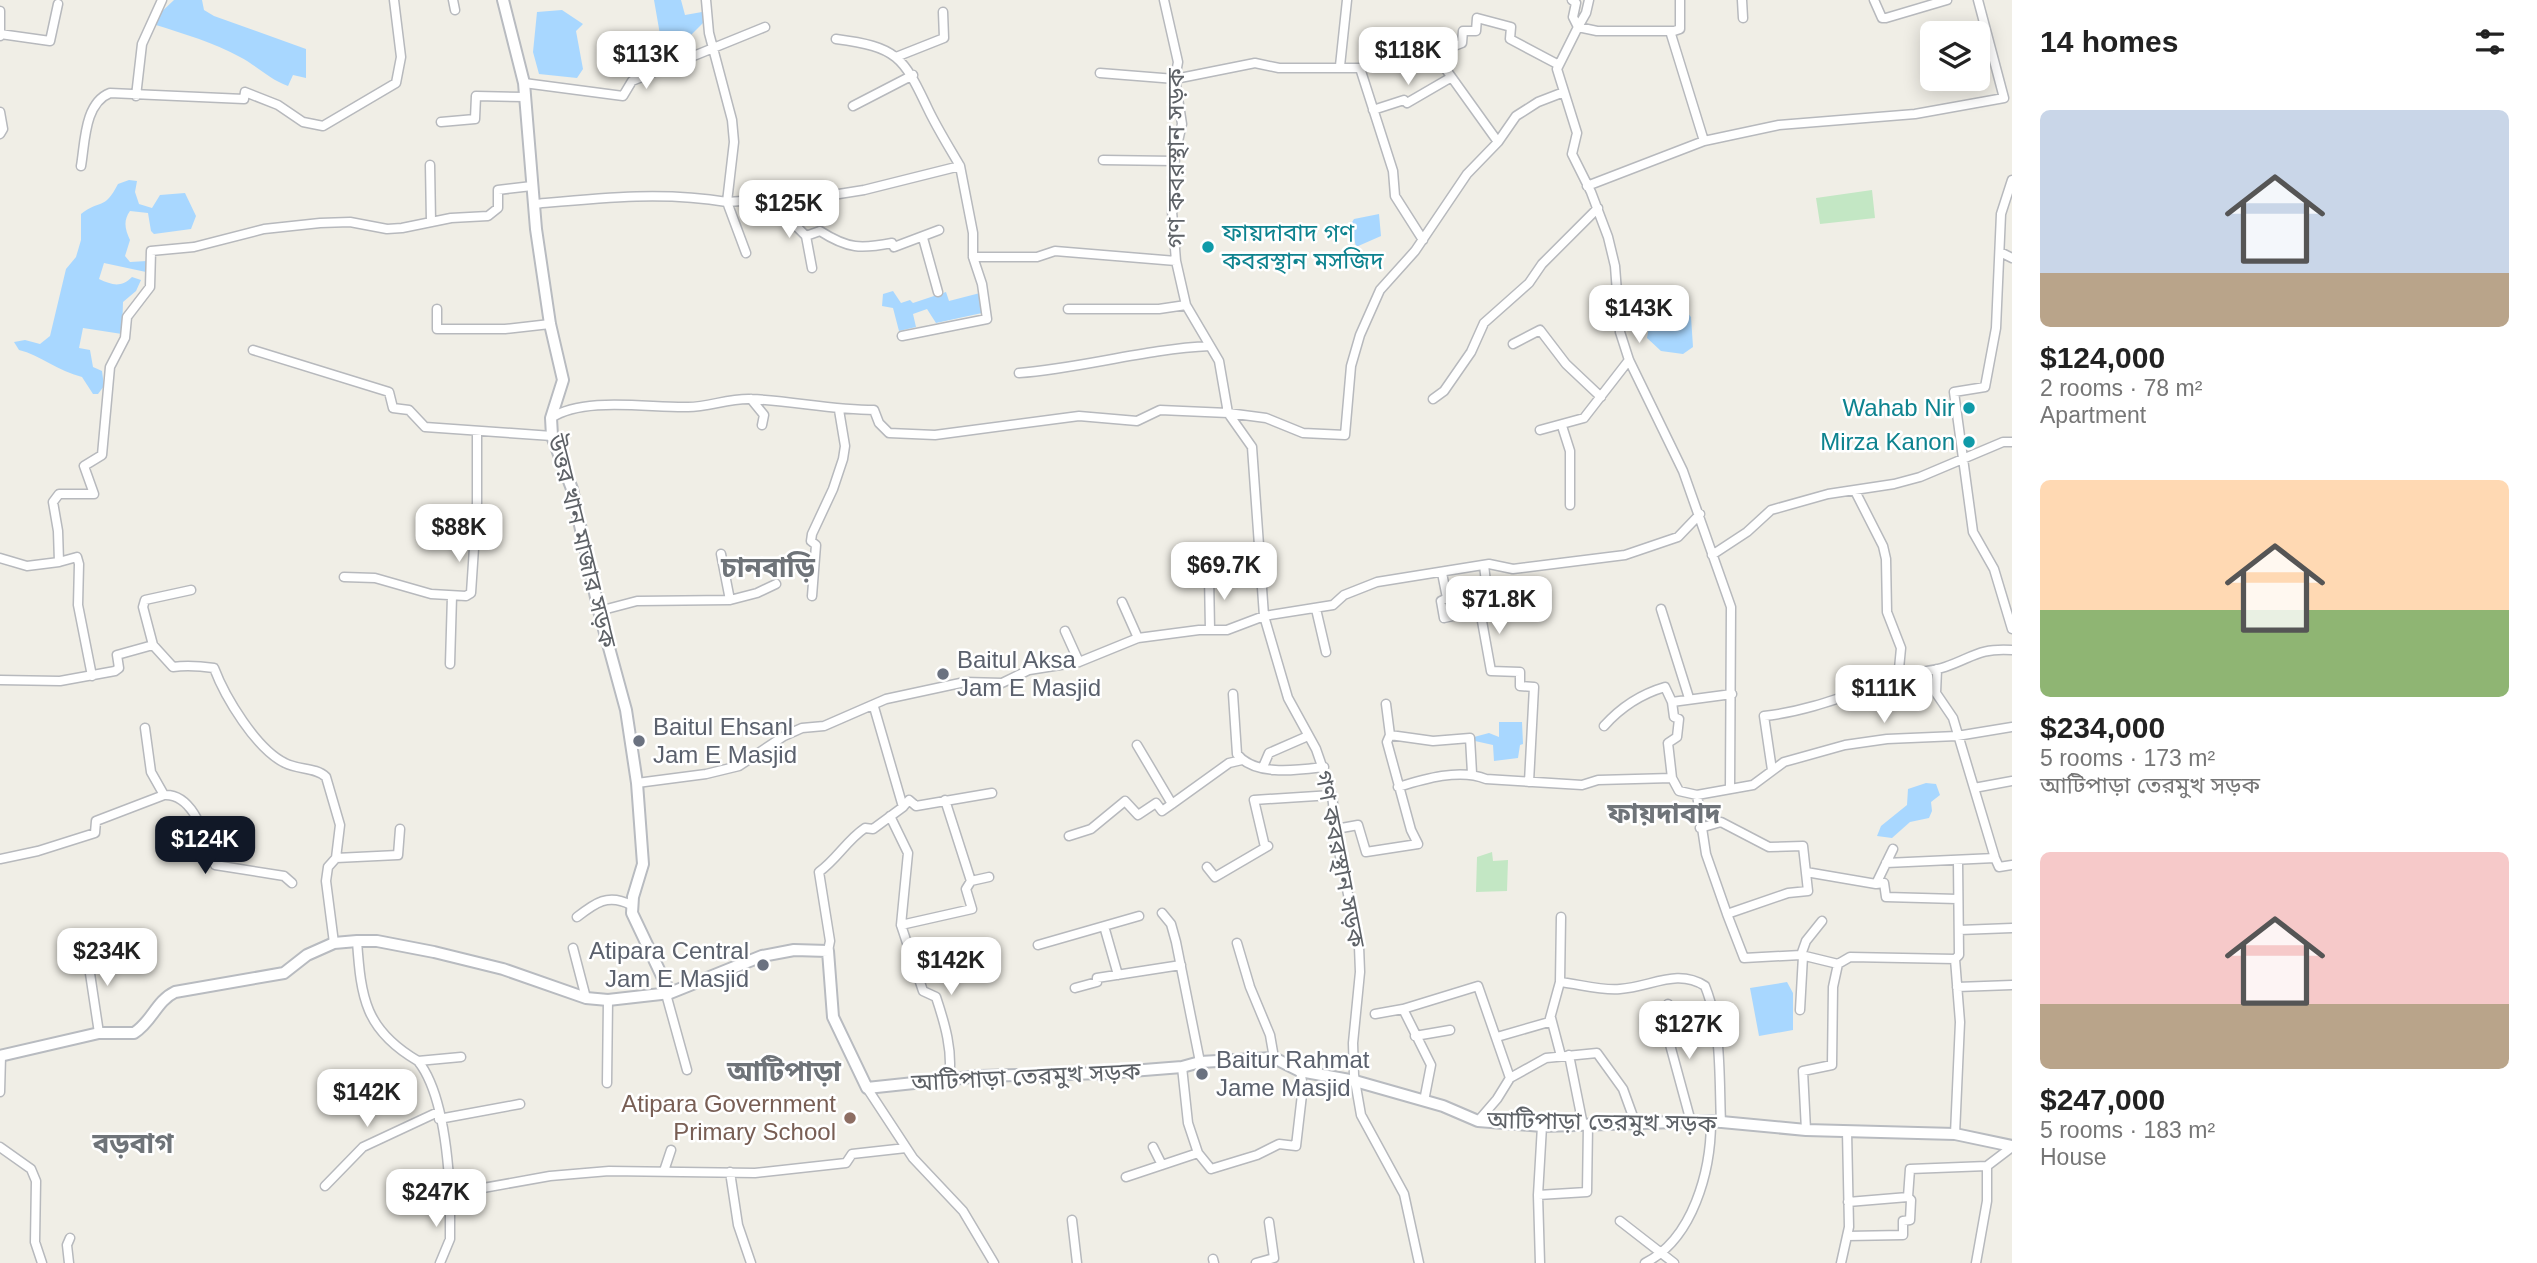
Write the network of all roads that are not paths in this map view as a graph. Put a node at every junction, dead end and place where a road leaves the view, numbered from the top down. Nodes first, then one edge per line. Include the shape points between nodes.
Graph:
1 (162, 0) edge
2 (394, 0) edge
3 (453, 0) edge
4 (503, 0) edge
5 (706, 0) edge
6 (1164, 0) edge
7 (1347, 0) edge
8 (1572, 0) edge
9 (1589, 0) edge
10 (1680, 0) edge
11 (1742, 0) edge
12 (1874, 0) edge
13 (1947, 0) edge
14 (1978, 0) edge
15 (58, 4) dead end
16 (455, 10) dead end
17 (0, 11) edge
18 (943, 12) dead end
19 (1743, 18) dead end
20 (765, 27) dead end
21 (1578, 27) junction
22 (1670, 31) junction
23 (1, 35) edge
24 (1423, 36) dead end
25 (836, 39) dead end
26 (714, 50) junction
27 (1434, 54) junction
28 (896, 57) junction
29 (1559, 65) junction
30 (1340, 66) junction
31 (1100, 73) dead end
32 (913, 75) junction
33 (1450, 78) junction
34 (1175, 79) junction
35 (524, 83) junction
36 (2008, 90) edge
37 (1564, 92) junction
38 (136, 96) junction
39 (525, 97) junction
40 (853, 106) dead end
41 (1373, 110) junction
42 (0, 112) edge
43 (441, 122) dead end
44 (0, 134) edge
45 (1704, 141) junction
46 (1498, 142) junction
47 (1104, 160) dead end
48 (1175, 161) junction
49 (430, 165) dead end
50 (81, 166) dead end
51 (960, 166) junction
52 (2012, 180) edge
53 (532, 186) junction
54 (1587, 186) junction
55 (727, 202) junction
56 (534, 204) junction
57 (790, 208) junction
58 (1598, 208) junction
59 (431, 222) junction
60 (939, 230) dead end
61 (806, 236) junction
62 (923, 238) junction
63 (1423, 240) junction
64 (2000, 252) junction
65 (746, 253) dead end
66 (973, 257) junction
67 (2012, 258) edge
68 (1176, 261) junction
69 (812, 268) dead end
70 (938, 292) dead end
71 (1186, 305) junction
72 (437, 309) dead end
73 (1068, 309) dead end
74 (550, 324) junction
75 (902, 336) dead end
76 (1513, 344) dead end
77 (1210, 346) junction
78 (253, 349) dead end
79 (1629, 360) junction
80 (1019, 373) dead end
81 (1601, 397) junction
82 (751, 399) junction
83 (1433, 399) dead end
84 (839, 410) junction
85 (1228, 412) junction
86 (551, 418) junction
87 (762, 425) dead end
88 (1562, 426) junction
89 (1540, 430) dead end
90 (477, 431) junction
91 (552, 436) junction
92 (2012, 442) edge
93 (1961, 458) junction
94 (1855, 491) junction
95 (1570, 505) dead end
96 (1700, 514) junction
97 (721, 554) dead end
98 (1712, 555) junction
99 (0, 558) edge
100 (59, 562) junction
101 (1485, 565) junction
102 (1442, 573) junction
103 (1209, 575) dead end
104 (344, 577) dead end
105 (776, 584) dead end
106 (191, 590) dead end
107 (453, 596) junction
108 (812, 596) dead end
109 (2012, 598) edge
110 (2001, 599) junction
111 (730, 600) junction
112 (1122, 602) dead end
113 (1316, 609) junction
114 (1661, 609) dead end
115 (1480, 610) junction
116 (599, 611) junction
117 (1264, 616) junction
118 (2012, 629) edge
119 (1210, 630) junction
120 (1065, 631) dead end
121 (1138, 638) junction
122 (153, 645) junction
123 (2012, 650) edge
124 (1326, 652) dead end
125 (1079, 662) junction
126 (450, 664) dead end
127 (1937, 669) junction
128 (92, 676) junction
129 (1898, 679) junction
130 (0, 680) edge
131 (1233, 694) dead end
132 (1732, 694) junction
133 (1689, 698) junction
134 (1672, 702) junction
135 (1386, 704) dead end
136 (874, 707) junction
137 (1604, 726) dead end
138 (2012, 727) edge
139 (145, 728) dead end
140 (1390, 735) junction
141 (1308, 736) junction
142 (1957, 736) junction
143 (1137, 746) dead end
144 (1242, 760) junction
145 (1263, 767) junction
146 (1324, 767) junction
147 (1772, 770) junction
148 (1472, 773) junction
149 (1672, 778) junction
150 (2012, 781) edge
151 (1529, 782) junction
152 (637, 783) junction
153 (1398, 787) junction
154 (1730, 788) junction
155 (1974, 788) junction
156 (992, 793) dead end
157 (1332, 794) junction
158 (164, 795) junction
159 (1697, 795) junction
160 (945, 800) junction
161 (1172, 804) junction
162 (903, 807) junction
163 (890, 816) junction
164 (1700, 828) junction
165 (400, 829) dead end
166 (1336, 829) junction
167 (1069, 836) dead end
168 (1893, 849) dead end
169 (336, 858) junction
170 (1995, 858) junction
171 (0, 859) edge
172 (1958, 861) junction
173 (1886, 863) junction
174 (2012, 865) edge
175 (1207, 867) dead end
176 (1806, 872) junction
177 (989, 877) dead end
178 (971, 881) junction
179 (292, 883) dead end
180 (1876, 884) junction
181 (1958, 899) junction
182 (631, 905) junction
183 (1162, 913) dead end
184 (1727, 914) junction
185 (1139, 916) dead end
186 (577, 918) dead end
187 (1561, 918) dead end
188 (1822, 921) dead end
189 (901, 925) junction
190 (1104, 926) junction
191 (2012, 928) edge
192 (1959, 930) junction
193 (357, 941) junction
194 (334, 943) junction
195 (1237, 943) dead end
196 (1038, 945) dead end
197 (86, 947) dead end
198 (573, 948) dead end
199 (828, 951) junction
200 (1802, 956) junction
201 (1955, 959) junction
202 (1181, 964) junction
203 (1838, 964) junction
204 (1118, 975) junction
205 (1560, 982) junction
206 (2012, 985) edge
207 (1957, 987) junction
208 (1075, 988) dead end
209 (668, 993) junction
210 (586, 998) junction
211 (608, 1000) junction
212 (1668, 1004) dead end
213 (1403, 1009) junction
214 (1800, 1010) dead end
215 (1375, 1014) dead end
216 (1551, 1018) junction
217 (1450, 1030) dead end
218 (99, 1033) junction
219 (1415, 1036) junction
220 (1497, 1037) junction
221 (1565, 1055) junction
222 (1, 1056) edge
223 (461, 1057) dead end
224 (1274, 1058) junction
225 (418, 1061) junction
226 (1200, 1062) junction
227 (1182, 1067) junction
228 (687, 1070) dead end
229 (1300, 1070) junction
230 (1510, 1078) junction
231 (949, 1079) junction
232 (1355, 1081) junction
233 (607, 1083) dead end
234 (867, 1088) junction
235 (0, 1092) edge
236 (1424, 1101) junction
237 (520, 1104) dead end
238 (439, 1116) junction
239 (1478, 1121) junction
240 (1635, 1122) junction
241 (1691, 1122) junction
242 (1716, 1122) junction
243 (1586, 1125) junction
244 (1542, 1126) junction
245 (1806, 1130) junction
246 (1847, 1131) junction
247 (1955, 1134) junction
248 (2012, 1146) edge
249 (0, 1147) edge
250 (1153, 1147) dead end
251 (906, 1148) junction
252 (671, 1150) dead end
253 (1198, 1153) junction
254 (1162, 1166) junction
255 (1987, 1166) junction
256 (664, 1171) junction
257 (730, 1172) junction
258 (1126, 1177) dead end
259 (325, 1186) dead end
260 (450, 1194) junction
261 (1538, 1195) junction
262 (1908, 1197) junction
263 (1848, 1202) junction
264 (1072, 1220) dead end
265 (1620, 1221) dead end
266 (1269, 1222) dead end
267 (1847, 1236) junction
268 (71, 1238) dead end
269 (1662, 1254) junction
270 (42, 1263) edge
271 (68, 1263) edge
272 (440, 1263) edge
273 (751, 1263) edge
274 (994, 1263) edge
275 (1077, 1263) edge
276 (1256, 1263) edge
277 (1419, 1263) edge
278 (1541, 1263) edge
279 (1645, 1263) edge
280 (1674, 1263) edge
281 (1840, 1263) edge
282 (1976, 1263) edge

1 - 38 street via 142,44
2 - 38 street via 401,68 397,83 331,124 314,127 245,92 244,99
3 - 16 street
4 - 35 main road, উত্তর খান মাজার সড়ক
5 - 26 street
6 - 34 street, গণ কবরস্থান সড়ক via 1178,62
7 - 30 street
8 - 21 street
9 - 21 street
10 - 22 street via 1679,29
11 - 19 street
12 - 13 street via 1886,18
14 - 36 street
15 - 23 street via 50,41
17 - 23 street
18 - 28 street via 944,38
20 - 26 street
21 - 22 street
21 - 29 street
22 - 45 street
24 - 27 street
25 - 28 street via 859,42
26 - 35 street via 632,81 623,96
26 - 55 street via 734,142
27 - 29 street via 1462,43 1463,31 1476,31 1477,18 1489,19 1511,27 1510,39
27 - 33 street
28 - 32 street
29 - 37 street
30 - 34 street via 1279,68 1255,63
30 - 41 street via 1363,70
31 - 34 street
32 - 40 street
32 - 51 street
33 - 41 street via 1407,103 1404,100
33 - 46 street
34 - 48 street, গণ কবরস্থান সড়ক via 1182,124
35 - 39 main road, উত্তর খান মাজার সড়ক
36 - 45 street via 2004,98 1916,114 1779,125
37 - 46 street via 1516,116
37 - 54 street via 1577,133 1572,154
38 - 50 street via 103,95 86,125
39 - 43 street via 476,96 475,119
39 - 53 main road, উত্তর খান মাজার সড়ক
41 - 63 street via 1393,171 1395,196
42 - 44 street
45 - 54 street
46 - 63 street via 1467,174
47 - 48 street
48 - 68 street, গণ কবরস্থান সড়ক
49 - 59 street
51 - 57 street
51 - 66 street
52 - 64 street via 2001,214
53 - 56 main road, উত্তর খান মাজার সড়ক
53 - 59 street via 498,190 498,208 488,216
54 - 58 street
55 - 56 street via 688,195 636,195
55 - 57 street via 757,200
55 - 65 street
56 - 74 main road, উত্তর খান মাজার সড়ক
57 - 61 street
58 - 79 street via 1615,266 1620,332
58 - 83 street via 1542,264 1530,283 1484,323 1471,352 1444,391
59 - 100 street via 387,229 350,222 320,223 150,251 150,287 127,317 125,338 110,367 102,456 84,466 94,494 59,494 54,499
60 - 62 street
61 - 62 street via 820,231 858,248 892,243 894,247
61 - 69 street
62 - 70 street
63 - 85 street via 1380,289 1363,327 1351,366 1345,435 1303,433 1266,418
64 - 67 street
64 - 93 street via 1996,328 1985,387 1954,393
66 - 68 street via 1037,257 1055,251
66 - 75 street via 987,319
68 - 71 street, গণ কবরস্থান সড়ক
71 - 73 street
71 - 77 street, গণ কবরস্থান সড়ক
72 - 74 street via 437,329
74 - 86 main road, উত্তর খান মাজার সড়ক via 563,380
76 - 81 street via 1541,330 1566,364
77 - 80 street
77 - 85 street, গণ কবরস্থান সড়ক via 1219,361
78 - 90 street via 389,392 393,408 409,411 425,426
79 - 81 street
79 - 96 street
81 - 88 street via 1584,418
82 - 84 street
82 - 86 street via 691,408 607,405 563,410
82 - 87 street via 764,415
84 - 85 street via 874,410 889,433 936,435 1079,416 1137,421 1160,410
84 - 108 street via 845,446 834,489 812,534 816,545
85 - 117 street, গণ কবরস্থান সড়ক via 1252,447
86 - 91 main road, উত্তর খান মাজার সড়ক
88 - 89 street
88 - 95 street via 1570,451
90 - 91 street
90 - 107 street via 471,593
91 - 116 main road, উত্তর খান মাজার সড়ক via 572,489
92 - 93 street
93 - 94 street via 1920,477
93 - 110 street via 1973,532 1994,569
94 - 98 street via 1771,510
94 - 129 street via 1886,559 1887,612 1901,648
96 - 98 street
96 - 101 street via 1678,537 1625,555 1513,569
97 - 111 street
98 - 132 street via 1731,607
99 - 100 street via 27,566
100 - 128 street via 77,557 78,605
101 - 102 street
101 - 115 street via 1489,608
102 - 113 street via 1377,582 1345,595 1333,606
102 - 115 street via 1447,598 1441,601 1444,618
103 - 119 street
104 - 107 street via 375,578
105 - 111 street
106 - 122 street via 145,600
107 - 126 street
109 - 110 street
110 - 118 street
111 - 116 street via 637,601
112 - 121 street
113 - 117 street
113 - 124 street
114 - 133 street
115 - 151 street via 1491,671 1520,672 1520,686 1534,687
116 - 152 main road, উত্তর খান মাজার সড়ক via 626,710
117 - 119 street via 1227,631
117 - 141 street, গণ কবরস্থান সড়ক via 1288,698
119 - 121 street
120 - 125 street
121 - 125 street
122 - 128 street via 117,655 119,668
122 - 169 street via 173,667 214,668 230,702 271,751 283,762 326,777 340,825
123 - 127 street via 1985,650
125 - 136 street via 1029,670 1002,683 965,682 900,696
127 - 129 street
127 - 142 street via 1936,693 1953,718
128 - 130 street via 60,681
129 - 147 street via 1763,716
131 - 144 street via 1237,754
132 - 133 street
132 - 154 street
133 - 134 street
134 - 137 street via 1665,687 1650,691 1619,710
134 - 149 street via 1679,719 1677,737 1668,743
135 - 140 street
136 - 152 street via 793,732 739,766
136 - 162 street
138 - 142 street
139 - 158 street via 151,772
140 - 148 street via 1433,741 1470,738
140 - 153 street via 1387,742
141 - 145 street via 1269,752
141 - 146 street, গণ কবরস্থান সড়ক
142 - 147 street via 1845,745 1784,762
142 - 155 street
143 - 161 street
144 - 145 street
144 - 161 street via 1229,763
145 - 146 street via 1280,772
146 - 157 street, গণ কবরস্থান সড়ক
147 - 154 street via 1754,785
148 - 151 street via 1486,779
148 - 153 street
149 - 151 street via 1582,785
149 - 159 street via 1679,791
150 - 155 street
152 - 182 main road, উত্তর খান মাজার সড়ক via 643,863
153 - 166 street via 1418,844 1366,852 1358,825
154 - 159 street
155 - 170 street
156 - 160 street
157 - 166 street, গণ কবরস্থান সড়ক
157 - 175 street via 1254,800 1268,846 1215,877
158 - 171 street via 96,821 95,833
158 - 179 street via 183,800 193,813 215,865 284,876
159 - 164 street
160 - 162 street via 916,806 909,800
160 - 178 street
161 - 167 street via 1162,811 1156,803 1139,815 1125,801 1091,829
162 - 163 street
163 - 189 street via 908,853
163 - 199 street via 873,830 865,828 851,837 819,872
164 - 176 street via 1721,822 1769,847 1803,846
164 - 184 street
165 - 169 street via 398,855
166 - 232 street, গণ কবরস্থান সড়ক via 1359,946
168 - 173 street
169 - 194 street via 328,867 326,881
170 - 172 street
170 - 174 street via 1999,867
172 - 173 street
172 - 181 street
173 - 180 street
176 - 180 street
176 - 184 street via 1808,891 1788,893
177 - 178 street
178 - 189 street via 966,889 972,909
180 - 181 street via 1884,883 1886,897
181 - 192 street
182 - 186 street via 607,899
182 - 209 main road
183 - 202 street via 1171,924
184 - 200 street via 1744,958
185 - 190 street
187 - 205 street
188 - 200 street
189 - 231 street via 923,991 936,998 941,1013 949,1047
190 - 196 street
190 - 204 street
191 - 192 street
192 - 201 street
193 - 194 main road
193 - 210 main road via 491,965
193 - 225 street via 360,986 370,1018
194 - 218 main road via 284,973 175,992 163,998 134,1033
195 - 224 street
197 - 218 street
198 - 210 street
199 - 209 main road via 794,950 762,956
199 - 234 main road, আটিপাড়া তেরমুখ সড়ক via 833,1017
200 - 203 street
200 - 214 street
201 - 203 street via 1847,957
201 - 207 street
202 - 204 street
202 - 226 street
203 - 245 street via 1833,987 1832,1065 1803,1071
204 - 208 street
205 - 216 street
205 - 242 street via 1618,990 1681,976 1705,986 1718,1043
206 - 207 street
207 - 247 street
209 - 211 main road
209 - 228 street
210 - 211 main road
211 - 233 street
212 - 241 street via 1669,1041
213 - 215 street
213 - 219 street
213 - 220 street via 1478,986
216 - 220 street via 1545,1024
216 - 221 street
217 - 219 street
218 - 222 main road
219 - 236 street via 1431,1065
220 - 230 street
221 - 230 street via 1534,1063
221 - 240 street via 1597,1053 1623,1089
221 - 243 street
222 - 235 street
223 - 225 street
224 - 226 main road, আটিপাড়া তেরমুখ সড়ক
224 - 229 main road, আটিপাড়া তেরমুখ সড়ক
225 - 238 street via 429,1075
226 - 227 main road, আটিপাড়া তেরমুখ সড়ক
227 - 231 main road, আটিপাড়া তেরমুখ সড়ক
227 - 253 street via 1188,1123
229 - 232 main road, আটিপাড়া তেরমুখ সড়ক
229 - 253 street via 1303,1086 1296,1146 1279,1144 1211,1169
230 - 239 street
231 - 234 main road, আটিপাড়া তেরমুখ সড়ক
232 - 236 main road, আটিপাড়া তেরমুখ সড়ক
232 - 277 street, গণ কবরস্থান সড়ক via 1361,1115 1404,1194
234 - 251 street, আটিপাড়া তেরমুখ সড়ক
236 - 239 main road, আটিপাড়া তেরমুখ সড়ক
237 - 238 street
238 - 259 street via 363,1147
238 - 260 street
239 - 244 main road, আটিপাড়া তেরমুখ সড়ক
240 - 241 main road, আটিপাড়া তেরমুখ সড়ক
240 - 243 main road, আটিপাড়া তেরমুখ সড়ক
241 - 242 main road, আটিপাড়া তেরমুখ সড়ক
242 - 245 main road, আটিপাড়া তেরমুখ সড়ক
242 - 269 street via 1704,1182 1675,1241
243 - 244 main road, আটিপাড়া তেরমুখ সড়ক
243 - 261 street via 1587,1192
244 - 261 street
245 - 246 main road, আটিপাড়া তেরমুখ সড়ক
246 - 247 main road, আটিপাড়া তেরমুখ সড়ক
246 - 263 street
247 - 248 main road, আটিপাড়া তেরমুখ সড়ক
248 - 255 street
249 - 270 street via 31,1170 36,1181 35,1242
250 - 254 street
251 - 257 street via 850,1154 846,1163
251 - 274 street, আটিপাড়া তেরমুখ সড়ক via 955,1201
252 - 256 street
253 - 254 street
254 - 258 street
255 - 262 street via 1908,1169
255 - 282 street via 1987,1201
256 - 257 street
256 - 260 street via 550,1176
257 - 273 street via 738,1225
260 - 272 street via 450,1240
261 - 278 street
262 - 263 street
262 - 267 street via 1910,1220 1903,1221 1903,1235
263 - 267 street
264 - 275 street
265 - 269 street
266 - 276 street via 1274,1258
267 - 281 street
268 - 271 street
269 - 279 street
269 - 280 street

